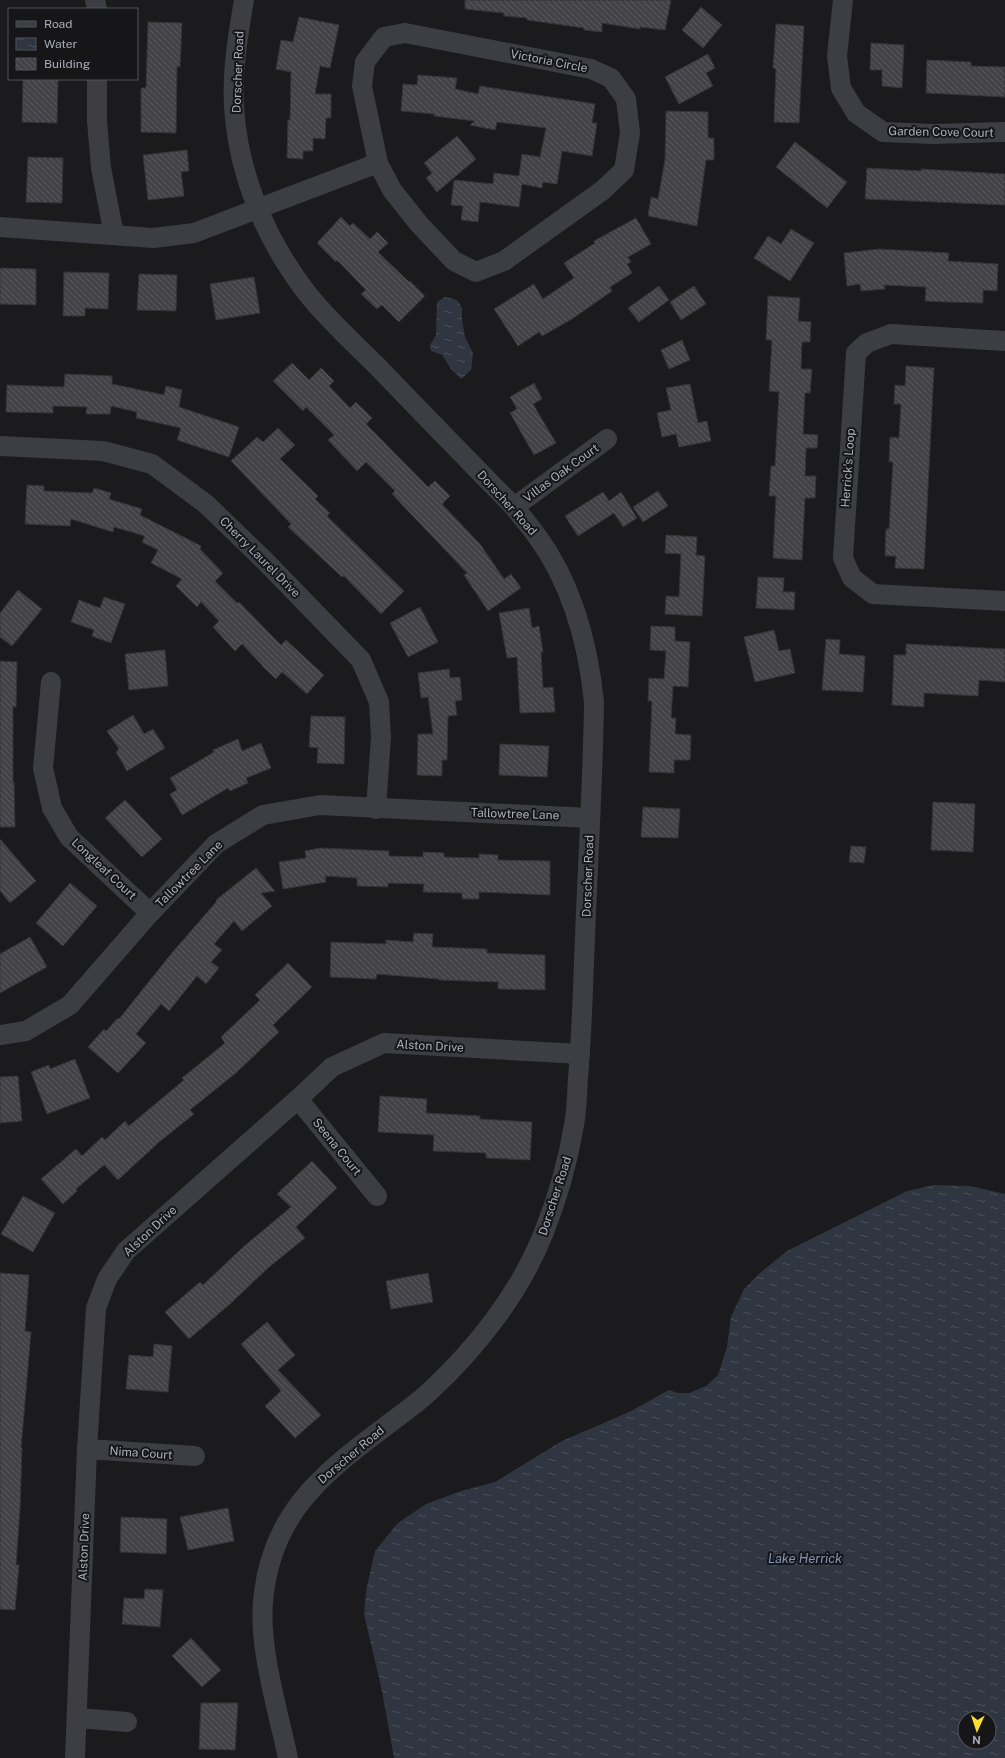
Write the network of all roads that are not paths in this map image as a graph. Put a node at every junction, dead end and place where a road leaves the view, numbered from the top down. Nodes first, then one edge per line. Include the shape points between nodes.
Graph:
1 (244, 0) edge
2 (843, 0) edge
3 (97, 80) edge
4 (1005, 132) edge
5 (378, 163) junction
6 (257, 208) junction
7 (0, 227) edge
8 (114, 235) junction
9 (1005, 341) edge
10 (607, 439) dead end
11 (0, 446) edge
12 (514, 508) junction
13 (1005, 600) edge
14 (51, 682) dead end
15 (376, 809) junction
16 (590, 818) junction
17 (150, 913) junction
18 (0, 1035) edge
19 (580, 1054) junction
20 (298, 1099) junction
21 (377, 1196) dead end
22 (87, 1449) junction
23 (195, 1456) dead end
24 (78, 1718) junction
25 (127, 1722) dead end
26 (76, 1758) edge
27 (288, 1758) edge

1 - 6 street, Dorscher Road via 237,46 234,106 242,160
2 - 4 street, Garden Cove Court via 837,56 841,88 856,113 883,132
3 - 8 street via 101,168
5 - 5 street, Victoria Circle via 392,190 419,224 454,261 476,272 504,261 603,190 624,170 630,133 626,99 611,78 591,69 405,33 384,37 365,62 362,86
5 - 6 street
6 - 8 street via 194,233 153,238
6 - 12 street, Dorscher Road via 274,245 307,293
7 - 8 street
9 - 13 street, Herrick's Loop via 891,334 867,343 856,353 843,558 852,578 873,594
10 - 12 street, Villas Oak Court
11 - 15 street, Cherry Laurel Drive via 103,451 152,464 206,504 361,660 379,702 381,737
12 - 16 street, Dorscher Road via 538,537 555,564 573,602 583,636 594,702
14 - 17 street, Longleaf Court via 43,768 52,808 69,837
15 - 16 street, Tallowtree Lane
15 - 17 street, Tallowtree Lane via 320,805 263,815 216,844
16 - 19 street, Dorscher Road
17 - 18 street, Tallowtree Lane via 70,1005 26,1031
19 - 20 street, Alston Drive via 384,1043 332,1067
19 - 27 street, Dorscher Road via 575,1122 568,1160 543,1235 507,1301 451,1371 425,1396 340,1462 306,1494 287,1521 274,1551 267,1572 262,1624 264,1647
20 - 21 street, Seena Court
20 - 22 street, Alston Drive via 126,1251 107,1279 96,1308
22 - 23 street, Nima Court
22 - 24 street, Alston Drive
24 - 25 street
24 - 26 street, Alston Drive

